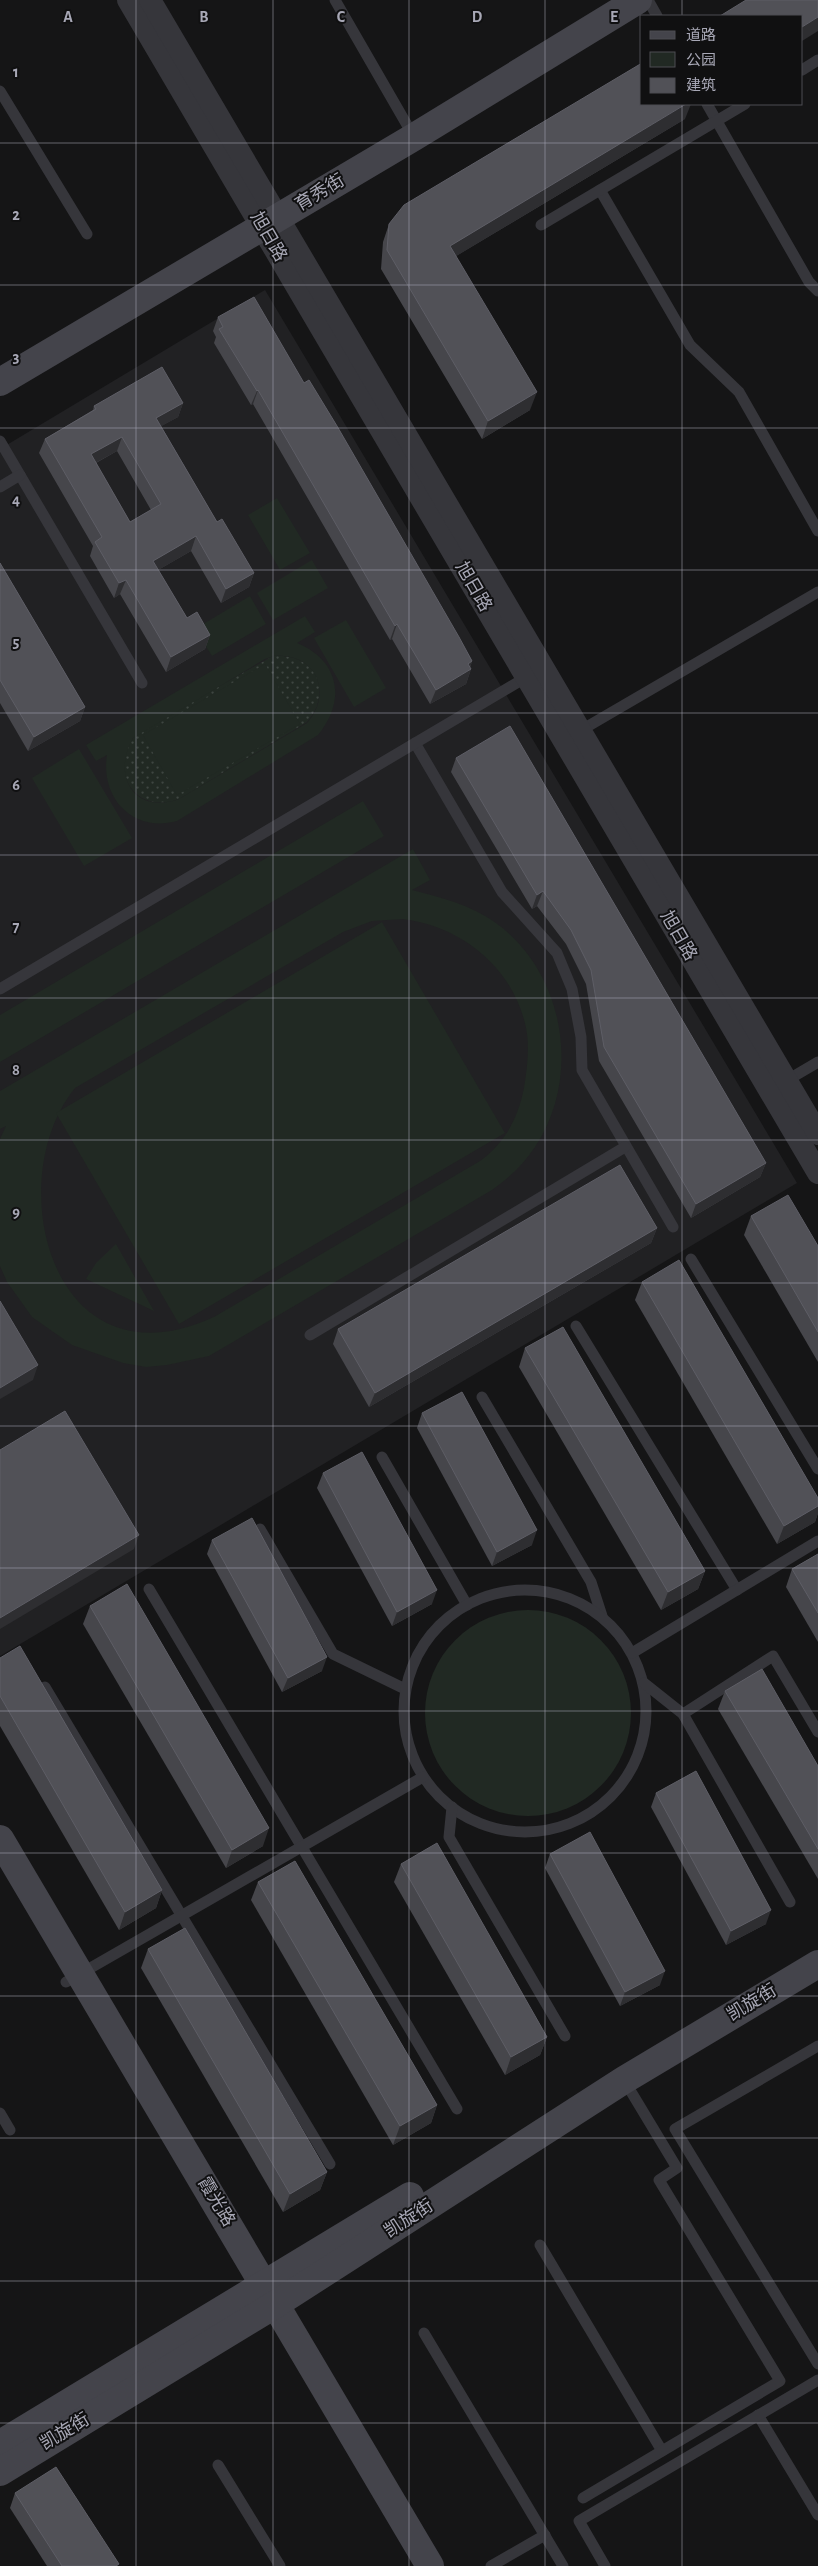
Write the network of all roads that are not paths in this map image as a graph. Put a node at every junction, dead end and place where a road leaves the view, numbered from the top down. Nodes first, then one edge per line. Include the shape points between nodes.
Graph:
1 (128, 0) edge
2 (150, 0) edge
3 (335, 0) edge
4 (605, 0) edge
5 (638, 0) edge
6 (648, 0) edge
7 (656, 15) edge
8 (818, 60) edge
9 (803, 69) edge
10 (0, 91) edge
11 (708, 105) edge
12 (743, 105) edge
13 (716, 121) junction
14 (409, 129) junction
15 (600, 190) junction
16 (265, 215) junction
17 (540, 225) dead end
18 (87, 234) dead end
19 (818, 291) edge
20 (0, 360) edge
21 (0, 382) edge
22 (0, 441) edge
23 (20, 475) junction
24 (0, 487) edge
25 (818, 530) edge
26 (818, 592) edge
27 (534, 672) junction
28 (142, 683) dead end
29 (572, 736) junction
30 (415, 743) junction
31 (0, 989) edge
32 (818, 1062) edge
33 (778, 1086) junction
34 (818, 1134) edge
35 (625, 1147) junction
36 (818, 1173) edge
37 (673, 1227) dead end
38 (691, 1259) dead end
39 (576, 1326) dead end
40 (310, 1335) dead end
41 (482, 1397) dead end
42 (382, 1457) dead end
43 (818, 1469) edge
44 (260, 1529) edge
45 (818, 1541) edge
46 (149, 1589) dead end
47 (737, 1590) junction
48 (468, 1605) junction
49 (602, 1616) junction
50 (632, 1653) junction
51 (40, 1679) edge
52 (644, 1684) junction
53 (405, 1689) junction
54 (683, 1714) junction
55 (818, 1732) edge
56 (423, 1776) junction
57 (452, 1807) junction
58 (0, 1839) edge
59 (302, 1846) junction
60 (0, 1870) edge
61 (790, 1902) dead end
62 (180, 1916) junction
63 (818, 1950) edge
64 (818, 1964) edge
65 (73, 1978) junction
66 (565, 2036) dead end
67 (818, 2046) edge
68 (624, 2080) junction
69 (458, 2109) dead end
70 (0, 2113) edge
71 (10, 2130) dead end
72 (330, 2164) dead end
73 (540, 2245) dead end
74 (263, 2299) junction
75 (424, 2333) dead end
76 (818, 2364) edge
77 (818, 2380) edge
78 (758, 2415) junction
79 (0, 2444) edge
80 (662, 2451) junction
81 (218, 2465) dead end
82 (0, 2472) edge
83 (583, 2498) dead end
84 (818, 2516) edge
85 (545, 2535) junction
86 (280, 2566) edge
87 (411, 2566) edge
88 (430, 2566) edge
89 (491, 2566) edge
90 (563, 2566) edge
91 (605, 2566) edge

1 - 16 street, 旭日路
2 - 16 street, 旭日路
3 - 14 lane
4 - 14 street, 育秀街
5 - 14 street, 育秀街
6 - 7 lane
8 - 9 lane
10 - 18 lane
11 - 13 lane
12 - 13 lane
13 - 15 lane
13 - 19 lane via 809,282
14 - 16 street, 育秀街
15 - 17 lane
15 - 25 lane via 690,345 740,392
16 - 20 street, 育秀街
16 - 21 street, 育秀街
16 - 27 street, 旭日路
22 - 23 lane
23 - 24 lane
23 - 28 lane
26 - 29 lane
27 - 29 street, 旭日路
27 - 30 lane
29 - 33 street, 旭日路
30 - 31 lane
30 - 35 lane via 502,892 557,953 576,1005 582,1070
32 - 33 lane
33 - 34 street, 旭日路
33 - 36 street, 旭日路
35 - 37 lane
35 - 40 lane
38 - 43 lane
39 - 47 lane
41 - 49 lane via 591,1582
42 - 48 lane
44 - 53 lane via 333,1654
45 - 47 lane
46 - 59 lane
47 - 50 lane
48 - 49 lane via 482,1596 524,1589 565,1596
48 - 53 lane via 446,1617 419,1650
49 - 50 lane
50 - 52 lane
51 - 62 lane
52 - 54 lane
52 - 57 lane via 647,1722 637,1760 617,1792 587,1817 550,1831 512,1833 474,1823
53 - 56 lane via 404,1731
54 - 55 lane via 773,1656
54 - 61 lane
56 - 57 lane via 442,1801
56 - 59 lane
57 - 66 lane via 449,1837
58 - 65 street, 霞光路
59 - 62 lane
59 - 69 lane
60 - 65 street, 霞光路
62 - 65 lane
62 - 72 lane
63 - 74 street, 凯旋街
64 - 68 street, 凯旋街
65 - 74 street, 霞光路
67 - 76 lane via 675,2129
68 - 74 street, 凯旋街
68 - 80 lane via 677,2168 658,2180 780,2381
70 - 71 lane
73 - 80 lane
74 - 79 street, 凯旋街
74 - 82 street, 凯旋街
74 - 87 street, 霞光路
74 - 88 street, 霞光路
75 - 85 lane
77 - 78 lane
78 - 84 lane
78 - 91 lane via 579,2521
80 - 83 lane
81 - 86 lane
85 - 89 lane
85 - 90 lane

